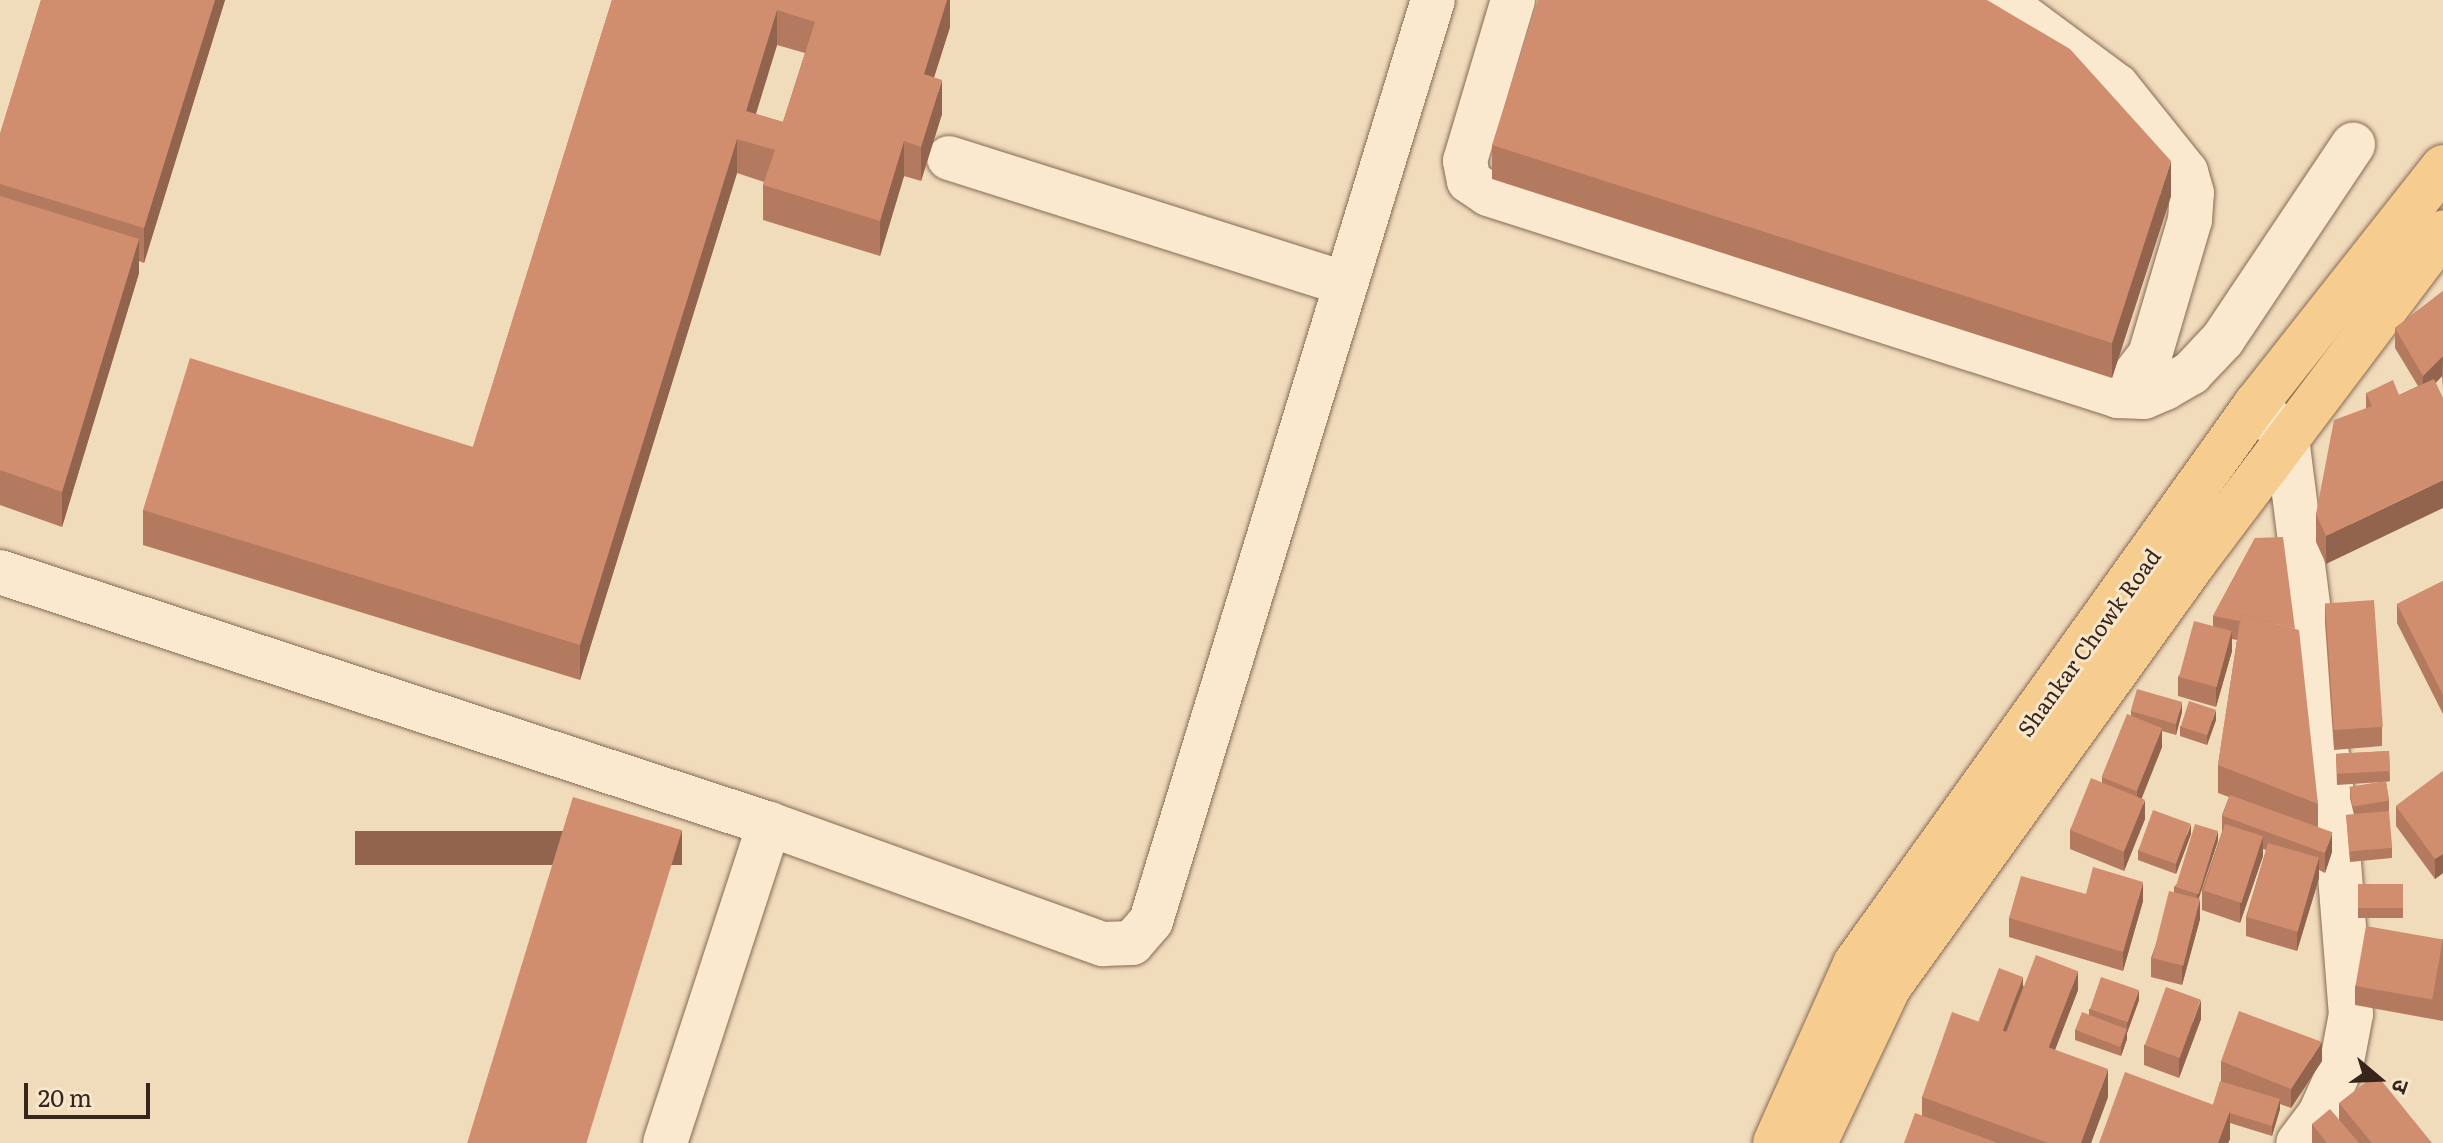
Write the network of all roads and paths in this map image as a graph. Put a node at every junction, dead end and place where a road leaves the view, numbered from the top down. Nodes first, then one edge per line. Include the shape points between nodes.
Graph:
1 (1433, 0) edge
2 (1513, 0) edge
3 (2001, 0) edge
4 (2353, 145) dead end
5 (949, 158) dead end
6 (2443, 167) edge
7 (2443, 232) edge
8 (1344, 283) junction
9 (2118, 396) junction
10 (2256, 404) junction
11 (2287, 438) junction
12 (0, 572) edge
13 (769, 824) junction
14 (2322, 1133) edge
15 (665, 1143) edge
16 (1775, 1143) edge
17 (1815, 1143) edge

1 - 8 street
2 - 9 street via 1465,161 1469,181 1488,194
3 - 9 street via 2117,86 2186,172 2192,193 2190,220 2150,355
4 - 9 street via 2223,339 2191,373 2165,388 2144,397
5 - 8 street
6 - 10 main road, Shankar Chowk Road
7 - 11 main road, Shankar Chowk Road
8 - 13 street via 1151,921 1132,943 1103,944
10 - 11 street
10 - 16 main road, Shankar Chowk Road via 1855,964
11 - 14 street via 2334,810 2351,1014
11 - 17 main road, Shankar Chowk Road via 1889,987
12 - 13 street
13 - 15 street

